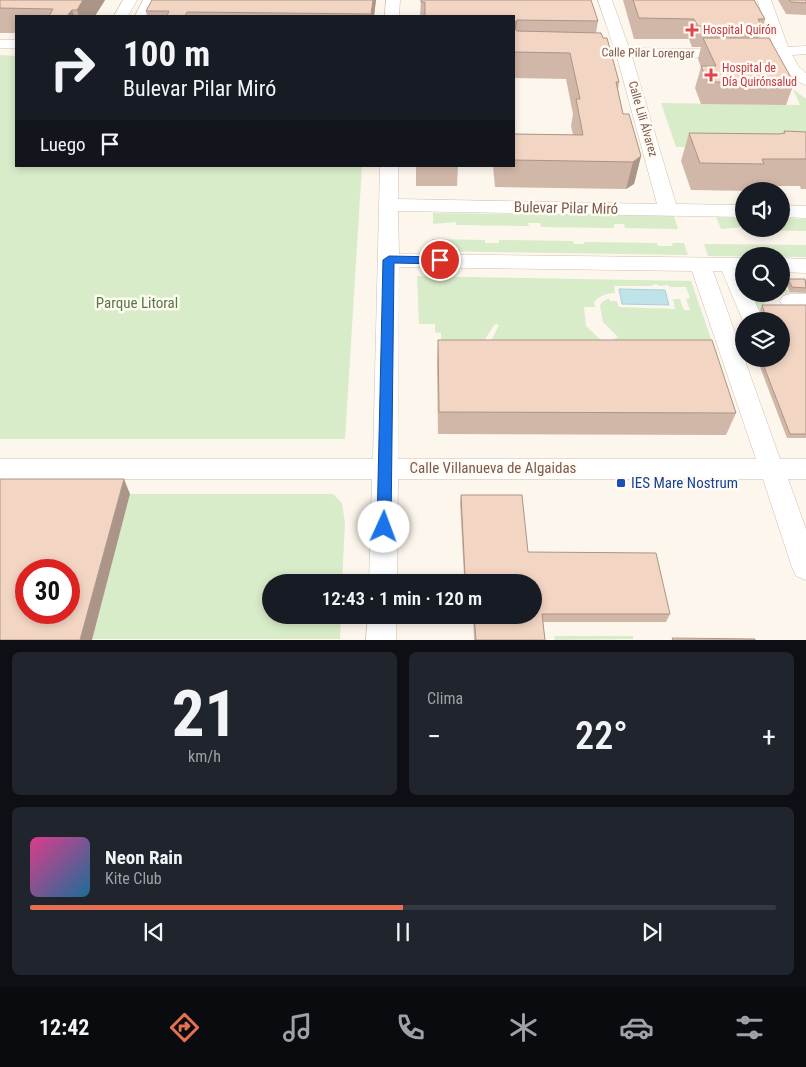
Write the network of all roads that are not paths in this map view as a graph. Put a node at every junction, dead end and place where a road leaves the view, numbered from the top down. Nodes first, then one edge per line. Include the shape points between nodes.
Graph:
1 (130, 0) edge
2 (150, 0) edge
3 (393, 0) edge
4 (605, 0) edge
5 (764, 0) edge
6 (122, 15) edge
7 (142, 15) edge
8 (392, 15) edge
9 (0, 44) edge
10 (15, 44) edge
11 (806, 50) edge
12 (568, 52) edge
13 (623, 52) junction
14 (783, 53) junction
15 (806, 80) edge
16 (389, 167) edge
17 (388, 205) junction
18 (668, 210) junction
19 (735, 211) edge
20 (790, 211) edge
21 (806, 212) edge
22 (389, 260) junction
23 (700, 264) junction
24 (735, 265) edge
25 (790, 265) edge
26 (806, 266) edge
27 (0, 468) edge
28 (770, 468) junction
29 (386, 469) junction
30 (806, 469) edge
31 (806, 567) edge
32 (383, 574) edge
33 (382, 624) edge
34 (381, 640) edge

1 - 6 street
2 - 7 street
3 - 8 street
4 - 13 street, Calle Lili Álvarez
5 - 14 street
9 - 10 street
11 - 14 street, Calle Pilar Lorengar
12 - 13 street, Calle Pilar Lorengar
13 - 14 street, Calle Pilar Lorengar
13 - 18 street, Calle Lili Álvarez
14 - 15 street via 792,70
16 - 17 street
17 - 18 street, Bulevar Pilar Miró
17 - 22 street
18 - 19 street, Bulevar Pilar Miró
20 - 21 street
22 - 23 street
22 - 29 street
23 - 24 street
23 - 28 street
25 - 26 street
27 - 29 street, Calle Villanueva de Algaidas
28 - 29 street, Calle Villanueva de Algaidas
28 - 30 street, Calle Villanueva de Algaidas
28 - 31 street
29 - 32 street
33 - 34 street

